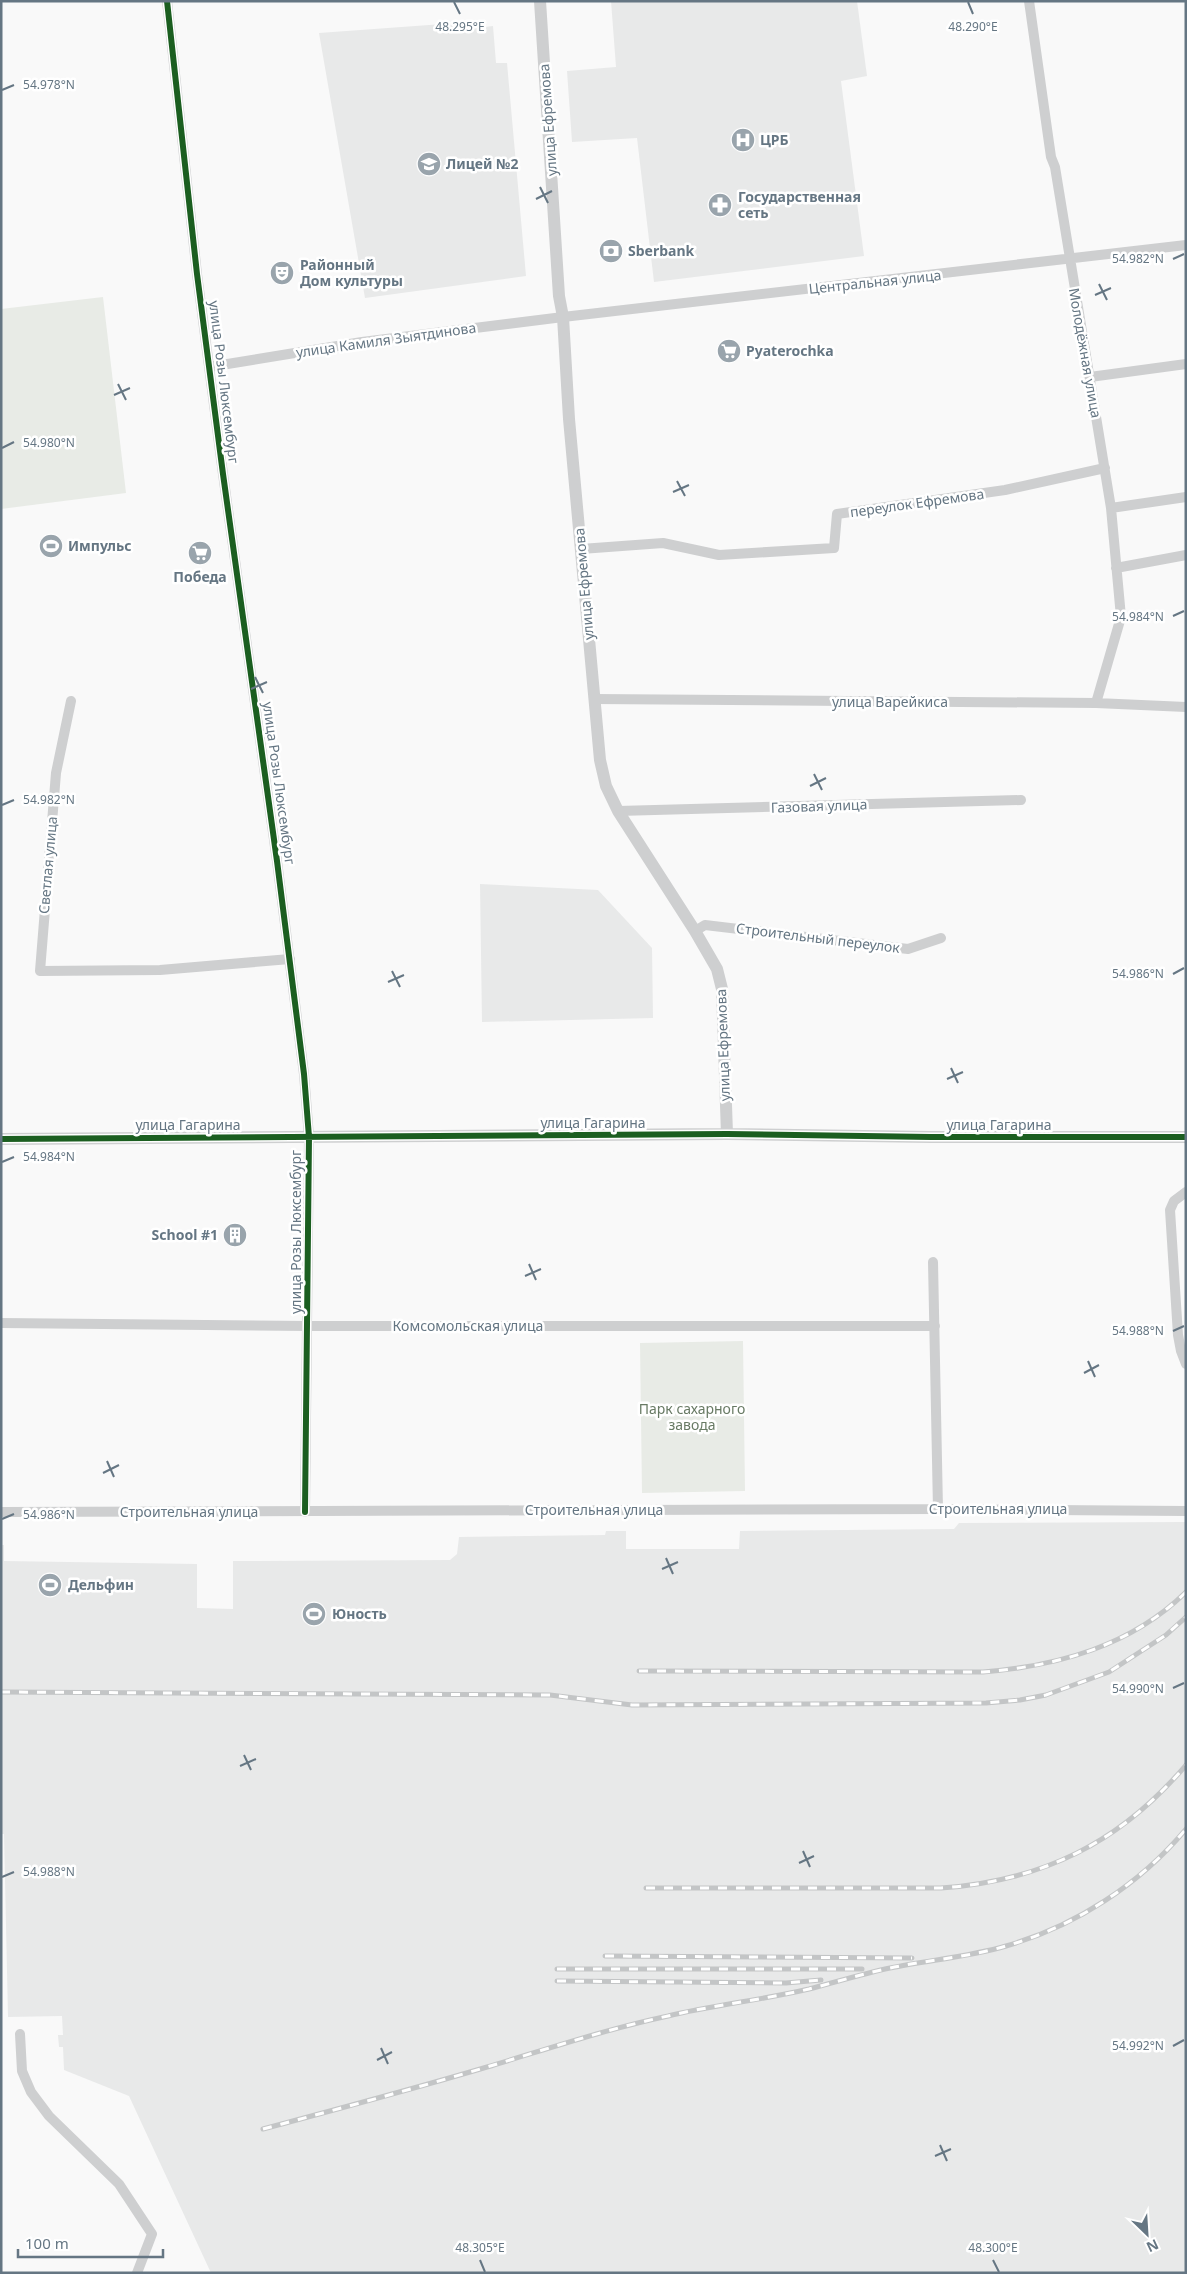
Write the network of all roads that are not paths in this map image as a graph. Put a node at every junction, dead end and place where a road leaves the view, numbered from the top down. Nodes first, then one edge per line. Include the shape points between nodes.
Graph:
1 (167, 1) edge
2 (540, 1) edge
3 (1029, 1) edge
4 (1186, 245) edge
5 (1069, 260) junction
6 (563, 317) junction
7 (1186, 364) edge
8 (209, 367) junction
9 (1090, 377) junction
10 (1104, 468) junction
11 (1186, 497) edge
12 (1111, 508) junction
13 (581, 549) junction
14 (1186, 555) edge
15 (1116, 568) junction
16 (594, 699) junction
17 (71, 701) dead end
18 (1096, 703) junction
19 (1186, 707) edge
20 (1021, 800) dead end
21 (618, 812) junction
22 (695, 931) junction
23 (940, 938) dead end
24 (290, 959) junction
25 (727, 1134) junction
26 (309, 1137) junction
27 (1186, 1137) edge
28 (1, 1139) edge
29 (1186, 1192) edge
30 (933, 1262) dead end
31 (1, 1323) edge
32 (308, 1326) junction
33 (935, 1326) junction
34 (1186, 1364) edge
35 (938, 1509) junction
36 (1186, 1511) edge
37 (1, 1512) edge
38 (305, 1512) junction
39 (20, 2034) dead end
40 (137, 2273) edge

1 - 8 street, улица Розы Люксембург
2 - 6 street, улица Ефремова
3 - 5 street, Молодёжная улица
4 - 5 street, Центральная улица
5 - 6 street, Центральная улица
5 - 9 street, Молодёжная улица
6 - 8 street, улица Камиля Зыятдинова via 362,342
6 - 13 street, улица Ефремова
7 - 9 street
8 - 24 street, улица Розы Люксембург
9 - 10 street, Молодёжная улица
10 - 12 street, Молодёжная улица
10 - 13 street, переулок Ефремова via 1005,490 837,514 834,548 719,555 663,543
11 - 12 street
12 - 15 street, Молодёжная улица
13 - 16 street, улица Ефремова
14 - 15 street
15 - 18 street, Молодёжная улица via 1121,617
16 - 18 street, улица Варейкиса
16 - 21 street, улица Ефремова via 600,760 606,786
17 - 24 street, Светлая улица via 56,773 40,971 160,970
18 - 19 street, улица Варейкиса
20 - 21 street, Газовая улица
21 - 22 street, улица Ефремова
22 - 23 street, Строительный переулок via 705,925 908,949
22 - 25 street, улица Ефремова via 717,969 722,989
24 - 26 street, улица Розы Люксембург
25 - 26 street, улица Гагарина
25 - 27 street, улица Гагарина
26 - 28 street, улица Гагарина
26 - 32 street, улица Розы Люксембург
29 - 34 street via 1174,1201 1170,1210 1178,1335
30 - 33 street
31 - 32 street, Комсомольская улица
32 - 33 street, Комсомольская улица
32 - 38 street, улица Розы Люксембург
33 - 35 street
35 - 36 street, Строительная улица
35 - 38 street, Строительная улица
37 - 38 street, Строительная улица
39 - 40 street via 22,2071 31,2092 49,2116 119,2184 152,2234

